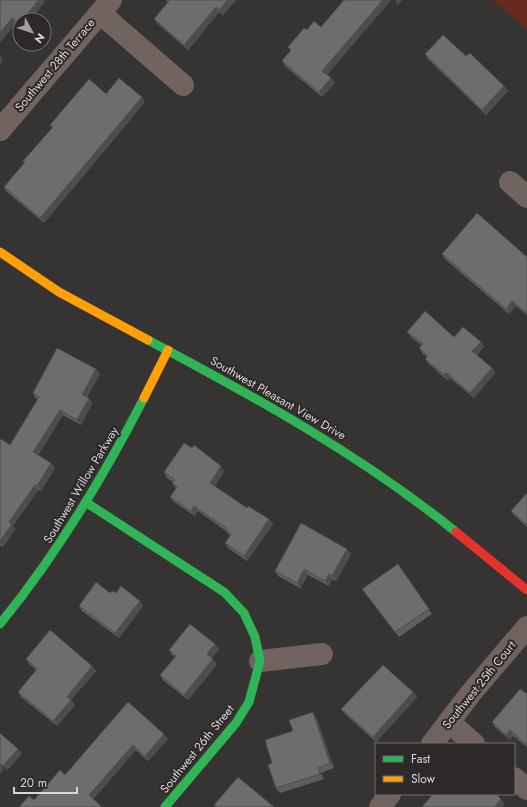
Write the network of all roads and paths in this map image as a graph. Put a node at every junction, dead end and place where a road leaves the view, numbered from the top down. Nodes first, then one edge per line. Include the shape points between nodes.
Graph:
1 (105, 7) edge
2 (183, 85) dead end
3 (0, 130) edge
4 (510, 182) dead end
5 (527, 197) edge
6 (0, 252) edge
7 (168, 350) junction
8 (87, 503) junction
9 (527, 590) edge
10 (0, 624) edge
11 (527, 627) edge
12 (322, 654) dead end
13 (260, 661) junction
14 (449, 722) junction
15 (433, 743) edge
16 (473, 743) edge
17 (515, 779) edge
18 (527, 789) edge
19 (389, 795) edge
20 (165, 807) edge
21 (380, 807) edge

1 - 2 street
1 - 3 street, Southwest 28th Terrace
4 - 5 street
6 - 7 street, Southwest Pleasant View Drive via 64,295
7 - 8 street, Southwest Willow Parkway
7 - 9 street, Southwest Pleasant View Drive via 282,413 361,461 423,505
8 - 10 street, Southwest Willow Parkway via 60,547
8 - 13 street via 224,592 244,613 255,637
11 - 14 street, Southwest 25th Court
12 - 13 street
13 - 20 street, Southwest 26th Street via 249,702 236,723
14 - 15 street, Southwest 25th Court
14 - 16 street
17 - 18 street
19 - 21 street

